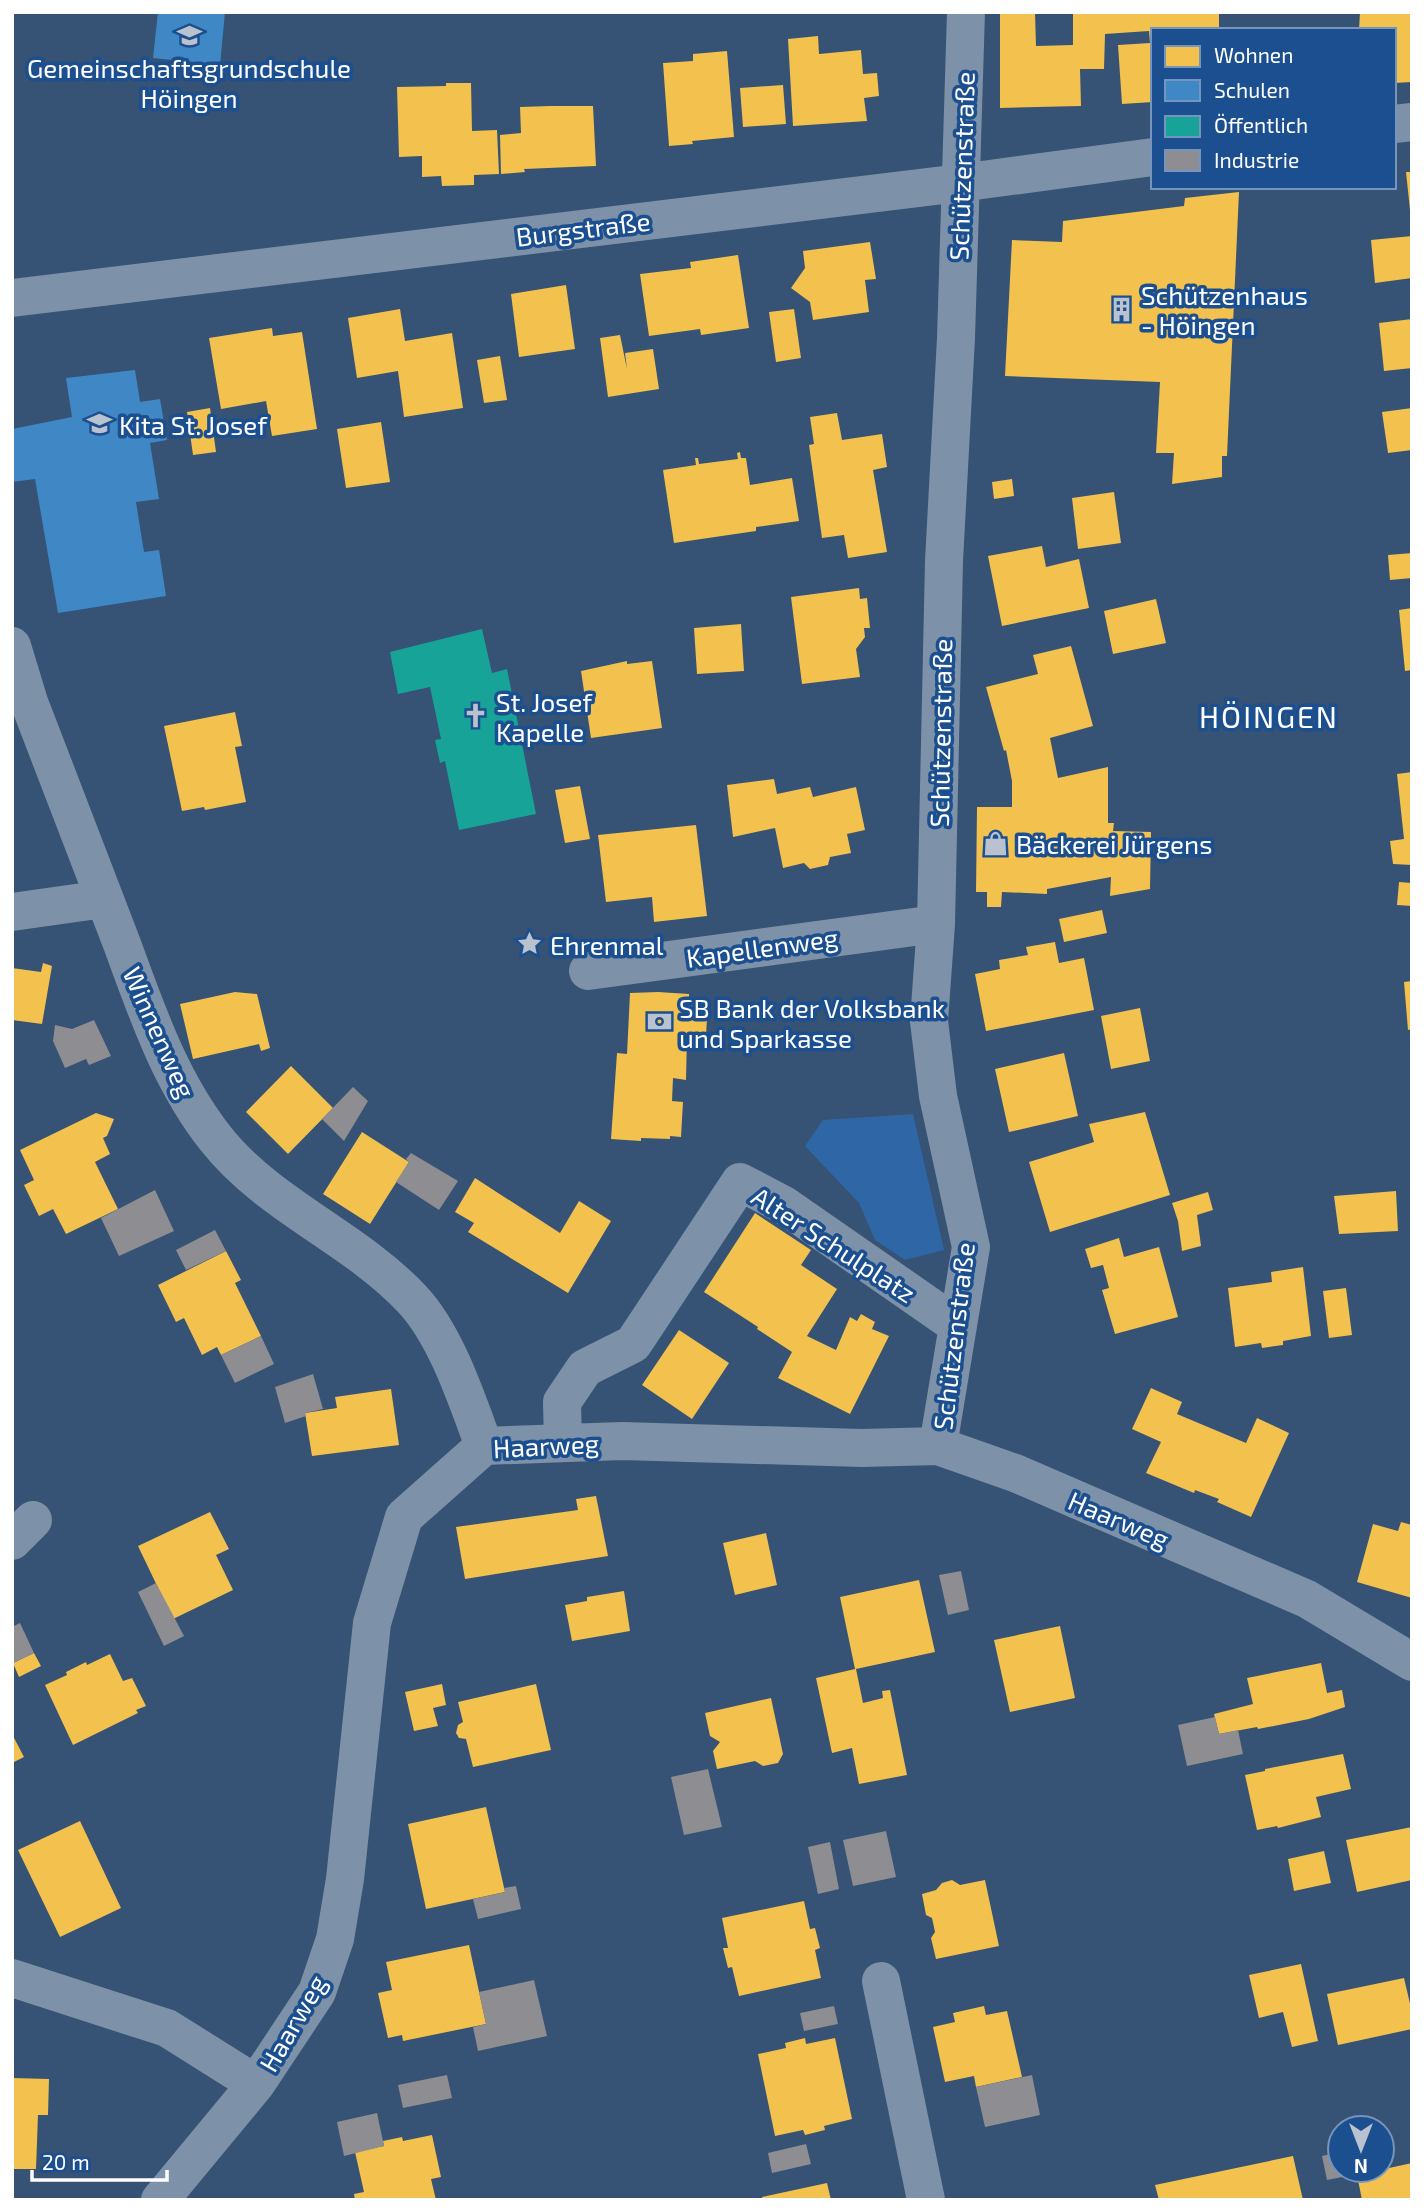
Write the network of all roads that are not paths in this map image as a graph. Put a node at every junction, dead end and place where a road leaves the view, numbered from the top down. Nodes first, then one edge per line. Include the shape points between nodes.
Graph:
1 (967, 12) edge
2 (1151, 157) edge
3 (960, 183) junction
4 (12, 299) edge
5 (12, 646) edge
6 (104, 899) junction
7 (12, 912) edge
8 (936, 924) junction
9 (588, 971) dead end
10 (958, 1326) junction
11 (563, 1443) junction
12 (484, 1446) junction
13 (939, 1446) junction
14 (1412, 1662) edge
15 (12, 1978) edge
16 (881, 1981) dead end
17 (256, 2084) junction
18 (160, 2200) edge
19 (926, 2200) edge

1 - 3 street, Schützenstraße
2 - 3 street, Burgstraße
3 - 4 street, Burgstraße
3 - 8 street, Schützenstraße via 944,561
5 - 6 street, Winnenweg
6 - 7 street
6 - 12 street, Winnenweg via 158,1040 185,1095 216,1140 248,1174 379,1268 414,1300 464,1391
8 - 9 street, Kapellenweg
8 - 10 street, Schützenstraße via 929,1021 937,1096 971,1247
10 - 11 street, Alter Schulplatz via 784,1205 740,1182 633,1344 585,1368 562,1402
10 - 13 street, Schützenstraße
11 - 12 street, Haarweg
11 - 13 street, Haarweg
12 - 17 street, Haarweg via 404,1517 372,1623 335,1938 317,1992
13 - 14 street, Haarweg via 1015,1473 1307,1599
15 - 17 street via 167,2028
16 - 19 street
17 - 18 street, Haarweg

